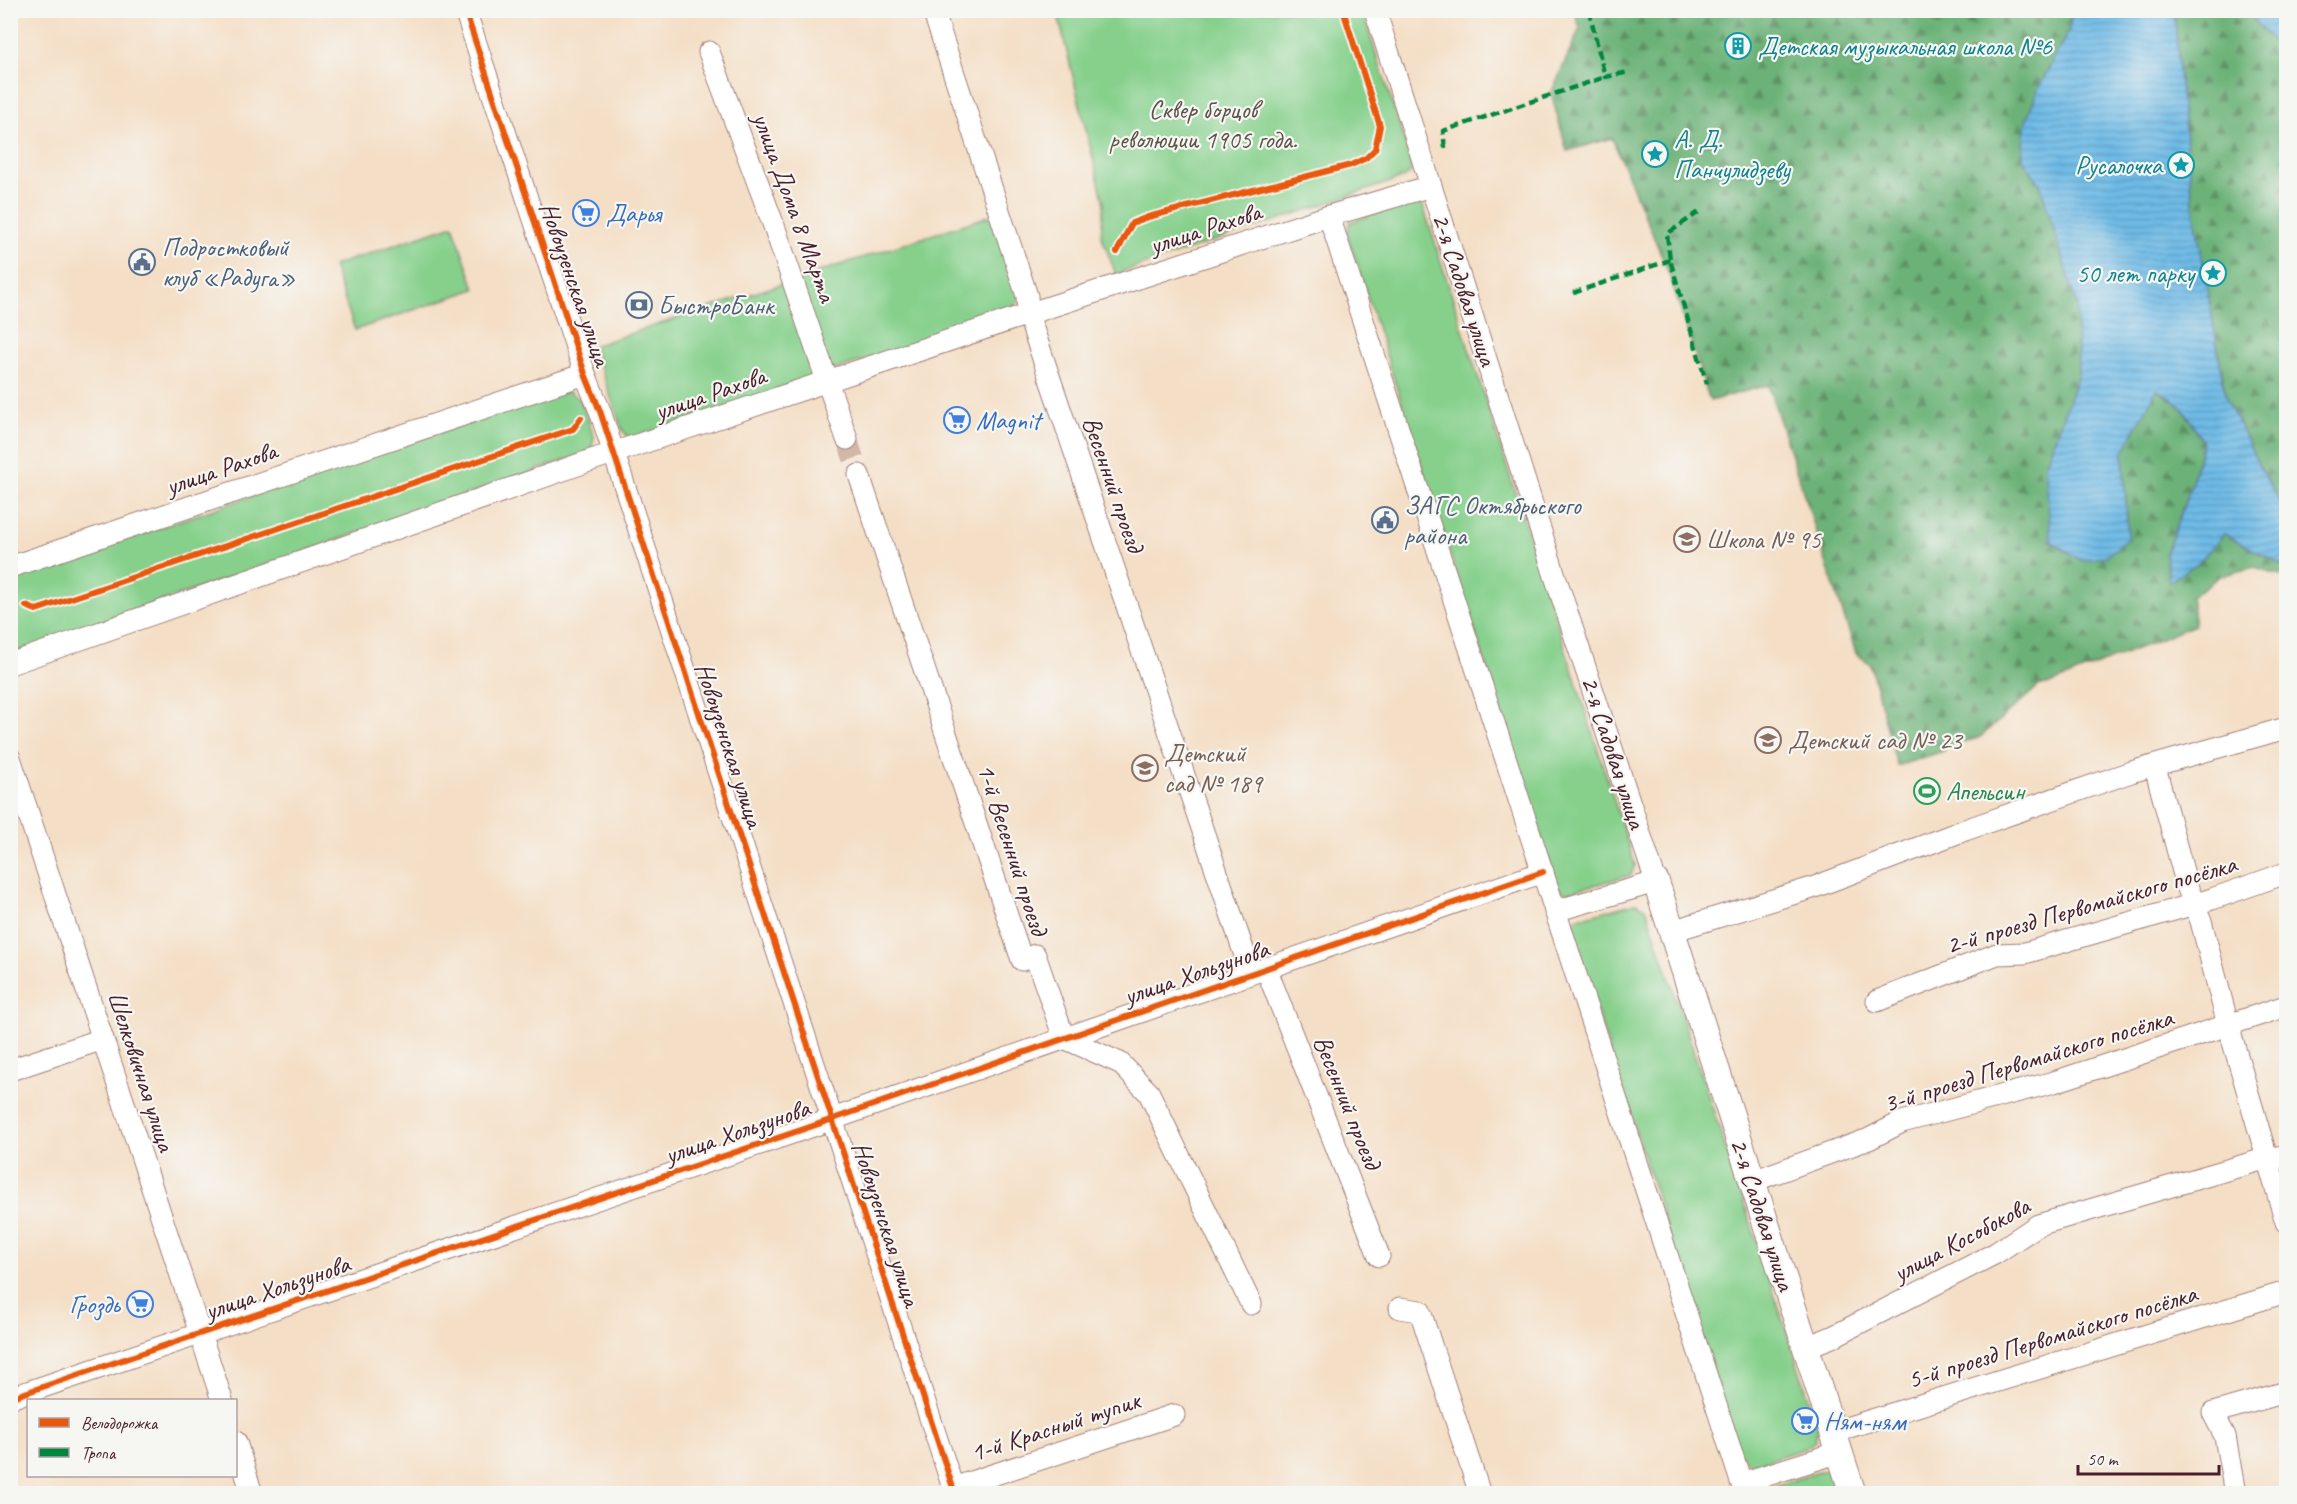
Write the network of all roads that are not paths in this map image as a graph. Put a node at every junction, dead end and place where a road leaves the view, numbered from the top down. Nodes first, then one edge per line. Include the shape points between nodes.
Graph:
1 (465, 10) edge
2 (933, 10) edge
3 (1375, 10) edge
4 (709, 52) dead end
5 (1431, 186) junction
6 (1329, 216) junction
7 (1028, 314) junction
8 (585, 374) junction
9 (827, 383) junction
10 (847, 440) tunnel mouth
11 (614, 454) junction
12 (859, 475) tunnel mouth
13 (10, 567) edge
14 (10, 664) edge
15 (2286, 728) edge
16 (10, 758) edge
17 (2155, 766) junction
18 (1543, 872) junction
19 (2286, 873) edge
20 (1656, 882) junction
21 (2194, 904) junction
22 (1555, 911) junction
23 (1672, 931) junction
24 (1259, 971) junction
25 (1877, 1001) dead end
26 (2286, 1006) edge
27 (2228, 1025) junction
28 (1064, 1038) junction
29 (103, 1039) junction
30 (10, 1070) edge
31 (831, 1119) junction
32 (2277, 1157) edge
33 (1753, 1181) junction
34 (2286, 1222) edge
35 (1379, 1256) dead end
36 (2286, 1292) edge
37 (1251, 1304) dead end
38 (1400, 1308) dead end
39 (200, 1335) junction
40 (1806, 1347) junction
41 (2286, 1392) edge
42 (10, 1398) edge
43 (221, 1399) edge
44 (1174, 1415) dead end
45 (1837, 1442) junction
46 (237, 1445) edge
47 (1743, 1488) edge
48 (954, 1491) edge
49 (252, 1494) edge
50 (1480, 1494) edge
51 (1853, 1494) edge
52 (2235, 1494) edge

1 - 8 street, Новоузенская улица
2 - 7 street, Весенний проезд via 1027,296
3 - 5 street, 2-я Садовая улица
4 - 9 street, улица Дома 8 Марта
5 - 6 street, улица Рахова
5 - 20 street, 2-я Садовая улица
6 - 7 street, улица Рахова
6 - 18 street
7 - 9 street, улица Рахова
7 - 24 street, Весенний проезд
8 - 11 street, Новоузенская улица
8 - 13 street, улица Рахова
9 - 10 street
9 - 11 street, улица Рахова
11 - 14 street, улица Рахова
11 - 31 street, Новоузенская улица
12 - 28 street, 1-й Весенний проезд via 1022,960 1035,955
15 - 17 street
16 - 29 street, Шелковичная улица
17 - 21 street
17 - 23 street via 1965,830 1812,888
18 - 22 street
18 - 24 street, улица Хользунова
19 - 21 street, 2-й проезд Первомайского посёлка
20 - 22 street
20 - 23 street, 2-я Садовая улица
21 - 25 street, 2-й проезд Первомайского посёлка via 2025,953 1997,954
21 - 27 street
22 - 47 street
23 - 33 street, 2-я Садовая улица
24 - 28 street, улица Хользунова
24 - 35 street, Весенний проезд
26 - 27 street, 3-й проезд Первомайского посёлка
27 - 32 street
27 - 33 street, 3-й проезд Первомайского посёлка via 2054,1082 1902,1122 1869,1139
28 - 31 street, улица Хользунова
28 - 37 street via 1120,1063 1149,1093
29 - 30 street
29 - 39 street, Шелковичная улица
31 - 39 street, улица Хользунова
31 - 48 street, Новоузенская улица
32 - 34 street
32 - 40 street, улица Кособокова via 2038,1226 1975,1264
33 - 40 street, 2-я Садовая улица
36 - 45 street, 5-й проезд Первомайского посёлка
38 - 50 street via 1420,1311
39 - 42 street, улица Хользунова
39 - 43 street, Шелковичная улица
40 - 45 street, 2-я Садовая улица
41 - 52 street via 2213,1413 2225,1436
44 - 48 street, 1-й Красный тупик
45 - 47 street, 5-й проезд Первомайского посёлка
45 - 51 street, 2-я Садовая улица
46 - 49 street

